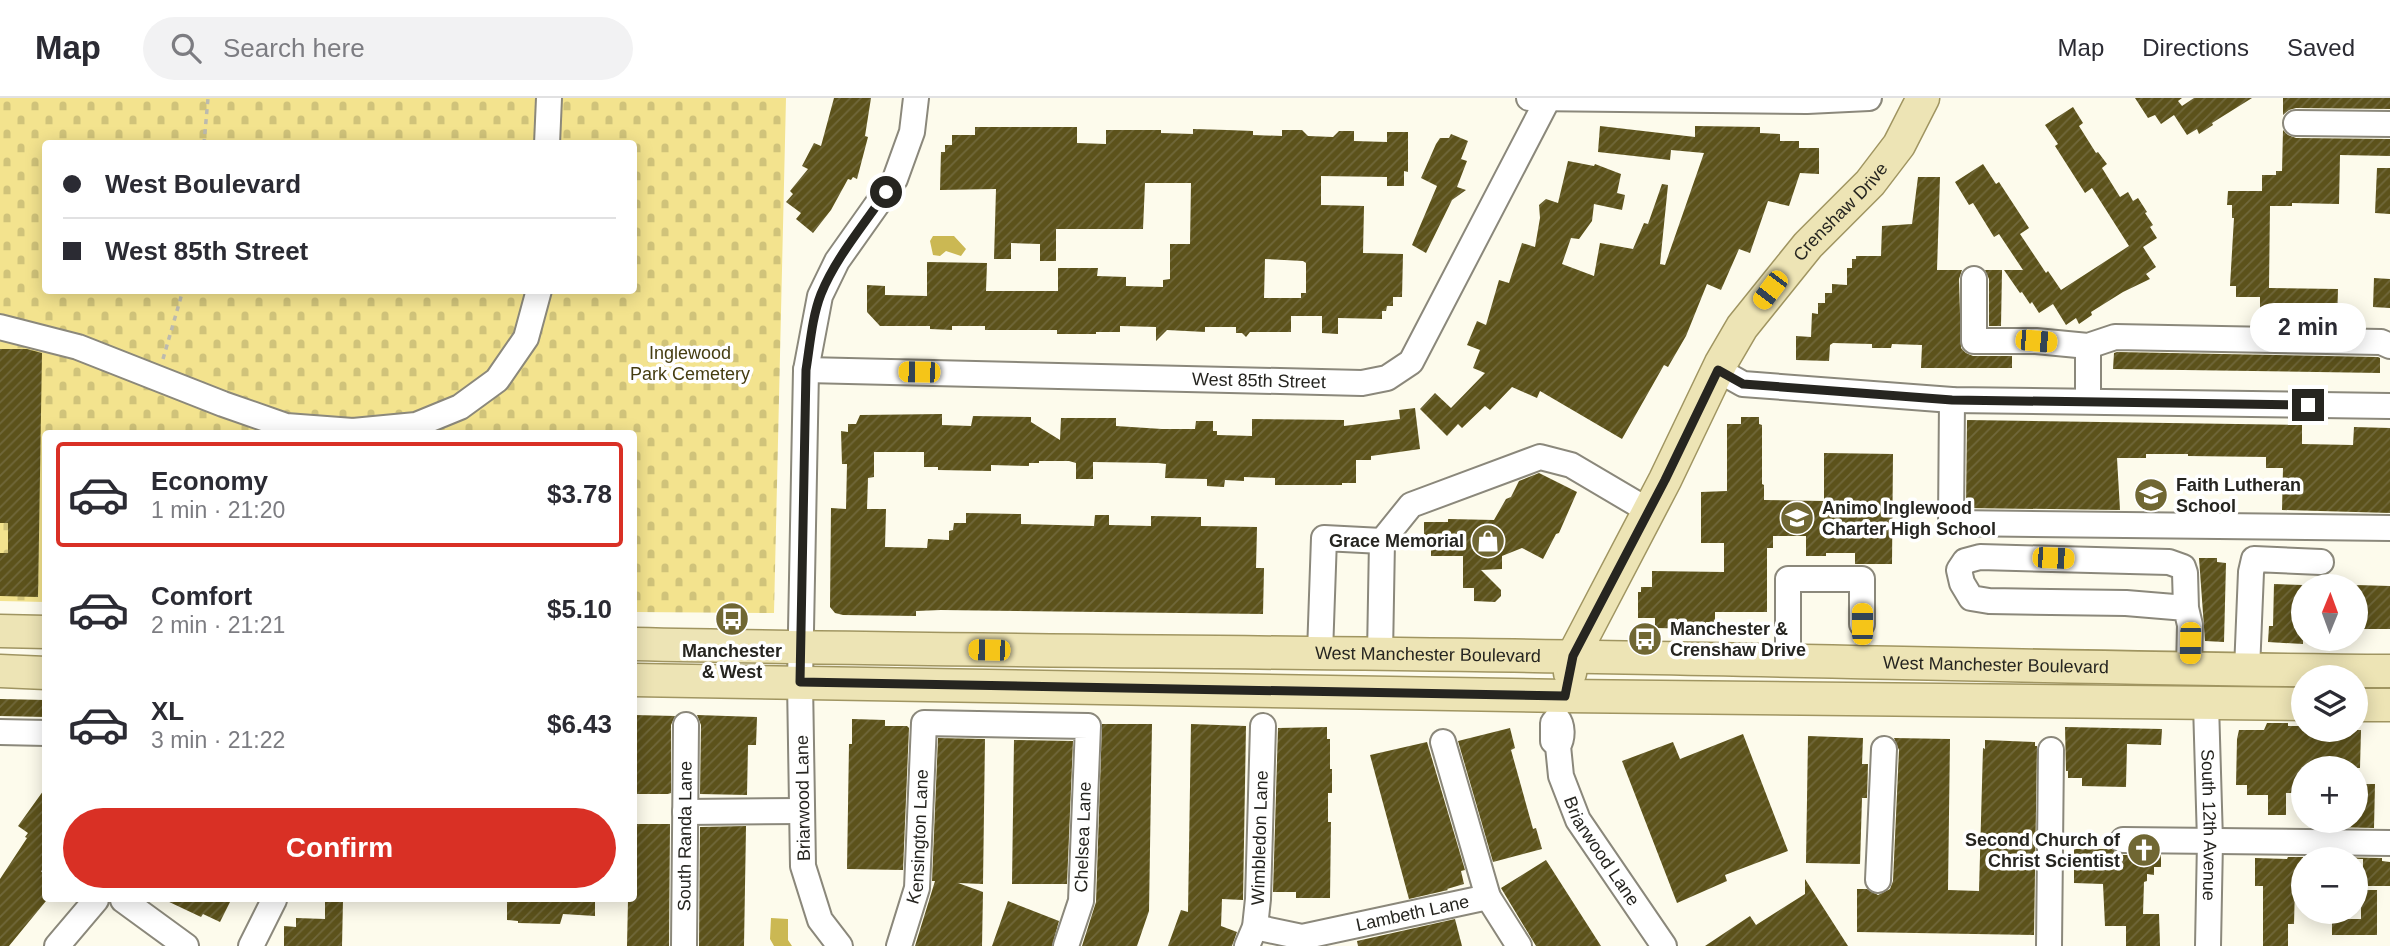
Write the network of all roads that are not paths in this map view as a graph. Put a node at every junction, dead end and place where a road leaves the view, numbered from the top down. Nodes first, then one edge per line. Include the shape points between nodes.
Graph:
1 (549, 98) edge
2 (916, 98) edge
3 (1869, 98) edge
4 (1923, 98) edge
5 (1539, 99) edge
6 (1807, 99) edge
7 (2296, 123) dead end
8 (2390, 124) edge
9 (547, 140) edge
10 (1975, 279) dead end
11 (538, 294) edge
12 (0, 327) edge
13 (2088, 346) junction
14 (2390, 346) edge
15 (806, 370) junction
16 (1718, 370) junction
17 (1952, 400) junction
18 (2088, 401) junction
19 (2390, 406) edge
20 (340, 430) edge
21 (364, 430) edge
22 (1649, 510) junction
23 (2390, 528) edge
24 (1382, 541) junction
25 (2321, 562) dead end
26 (2186, 608) junction
27 (1862, 624) dead end
28 (0, 631) edge
29 (42, 632) edge
30 (637, 644) edge
31 (802, 648) junction
32 (1320, 653) junction
33 (1380, 653) junction
34 (1573, 656) junction
35 (1788, 662) junction
36 (2189, 670) junction
37 (2247, 670) junction
38 (0, 671) edge
39 (2390, 671) edge
40 (42, 673) edge
41 (637, 680) edge
42 (800, 682) junction
43 (2206, 704) junction
44 (2291, 704) edge
45 (2368, 705) edge
46 (2390, 705) edge
47 (1561, 707) junction
48 (686, 725) dead end
49 (1088, 726) joint
50 (1262, 726) dead end
51 (0, 732) edge
52 (42, 733) edge
53 (1443, 742) dead end
54 (1884, 749) dead end
55 (2051, 750) dead end
56 (802, 811) junction
57 (685, 812) junction
58 (2123, 840) dead end
59 (2210, 841) junction
60 (2390, 843) edge
61 (1878, 880) dead end
62 (1488, 897) junction
63 (94, 902) edge
64 (125, 902) edge
65 (273, 902) edge
66 (1251, 936) edge
67 (57, 946) edge
68 (186, 946) edge
69 (251, 946) edge
70 (684, 946) edge
71 (840, 946) edge
72 (899, 946) edge
73 (1066, 946) edge
74 (1519, 946) edge
75 (1664, 946) edge
76 (2049, 946) edge
77 (2208, 946) edge

1 - 9 street
2 - 15 street, Briarwood Lane via 912,132 895,179 837,261 820,296
3 - 6 street
4 - 16 main road, Crenshaw Drive via 1878,174 1770,290
5 - 6 street
5 - 15 street, West 85th Street via 1410,362 1387,378 1362,383
7 - 8 street
10 - 13 street via 1975,341
11 - 21 street via 526,338 497,380 460,407 416,425
12 - 20 street via 78,347 286,426
13 - 14 street via 2115,337 2381,342
13 - 18 street
15 - 31 street, Briarwood Lane
16 - 17 street via 1743,384
16 - 22 main road, Crenshaw Drive
17 - 18 street
17 - 23 street via 1951,523
18 - 19 street
22 - 24 street via 1570,466 1540,457 1412,505
22 - 34 main road, Crenshaw Drive
24 - 32 street via 1324,538
24 - 33 street
25 - 37 street via 2255,559
26 - 26 street via 1971,598 1959,570 1965,561 1980,557 2169,562 2183,567
26 - 36 street
27 - 35 street via 1862,579 1788,579
28 - 29 main road
30 - 31 main road, West Manchester Boulevard
31 - 32 main road, West Manchester Boulevard
31 - 42 street, Briarwood Lane
32 - 33 main road, West Manchester Boulevard
33 - 34 main road, West Manchester Boulevard
34 - 35 main road, West Manchester Boulevard
34 - 47 main road, Crenshaw Drive
35 - 36 main road, West Manchester Boulevard
36 - 37 main road, West Manchester Boulevard
37 - 39 main road, West Manchester Boulevard
38 - 40 main road
41 - 42 main road, West Manchester Boulevard
42 - 47 main road, West Manchester Boulevard
42 - 56 street, Briarwood Lane
43 - 44 main road, West Manchester Boulevard
43 - 47 main road, West Manchester Boulevard
43 - 59 street, South 12th Avenue
45 - 46 main road
47 - 75 street, Briarwood Lane via 1561,776 1578,820
48 - 57 street, South Randa Lane
49 - 72 street, Kensington Lane via 923,723 917,888
49 - 73 street, Chelsea Lane via 1081,901
50 - 66 street, Wimbledon Lane via 1258,899
51 - 52 street
53 - 62 street
54 - 61 street
55 - 76 street
56 - 57 street
56 - 71 street, Briarwood Lane via 803,866 820,920
57 - 70 street, South Randa Lane
58 - 59 street
59 - 60 street
59 - 77 street, South 12th Avenue
62 - 66 street, Lambeth Lane via 1302,937
62 - 74 street
63 - 67 street
64 - 68 street
65 - 69 street

